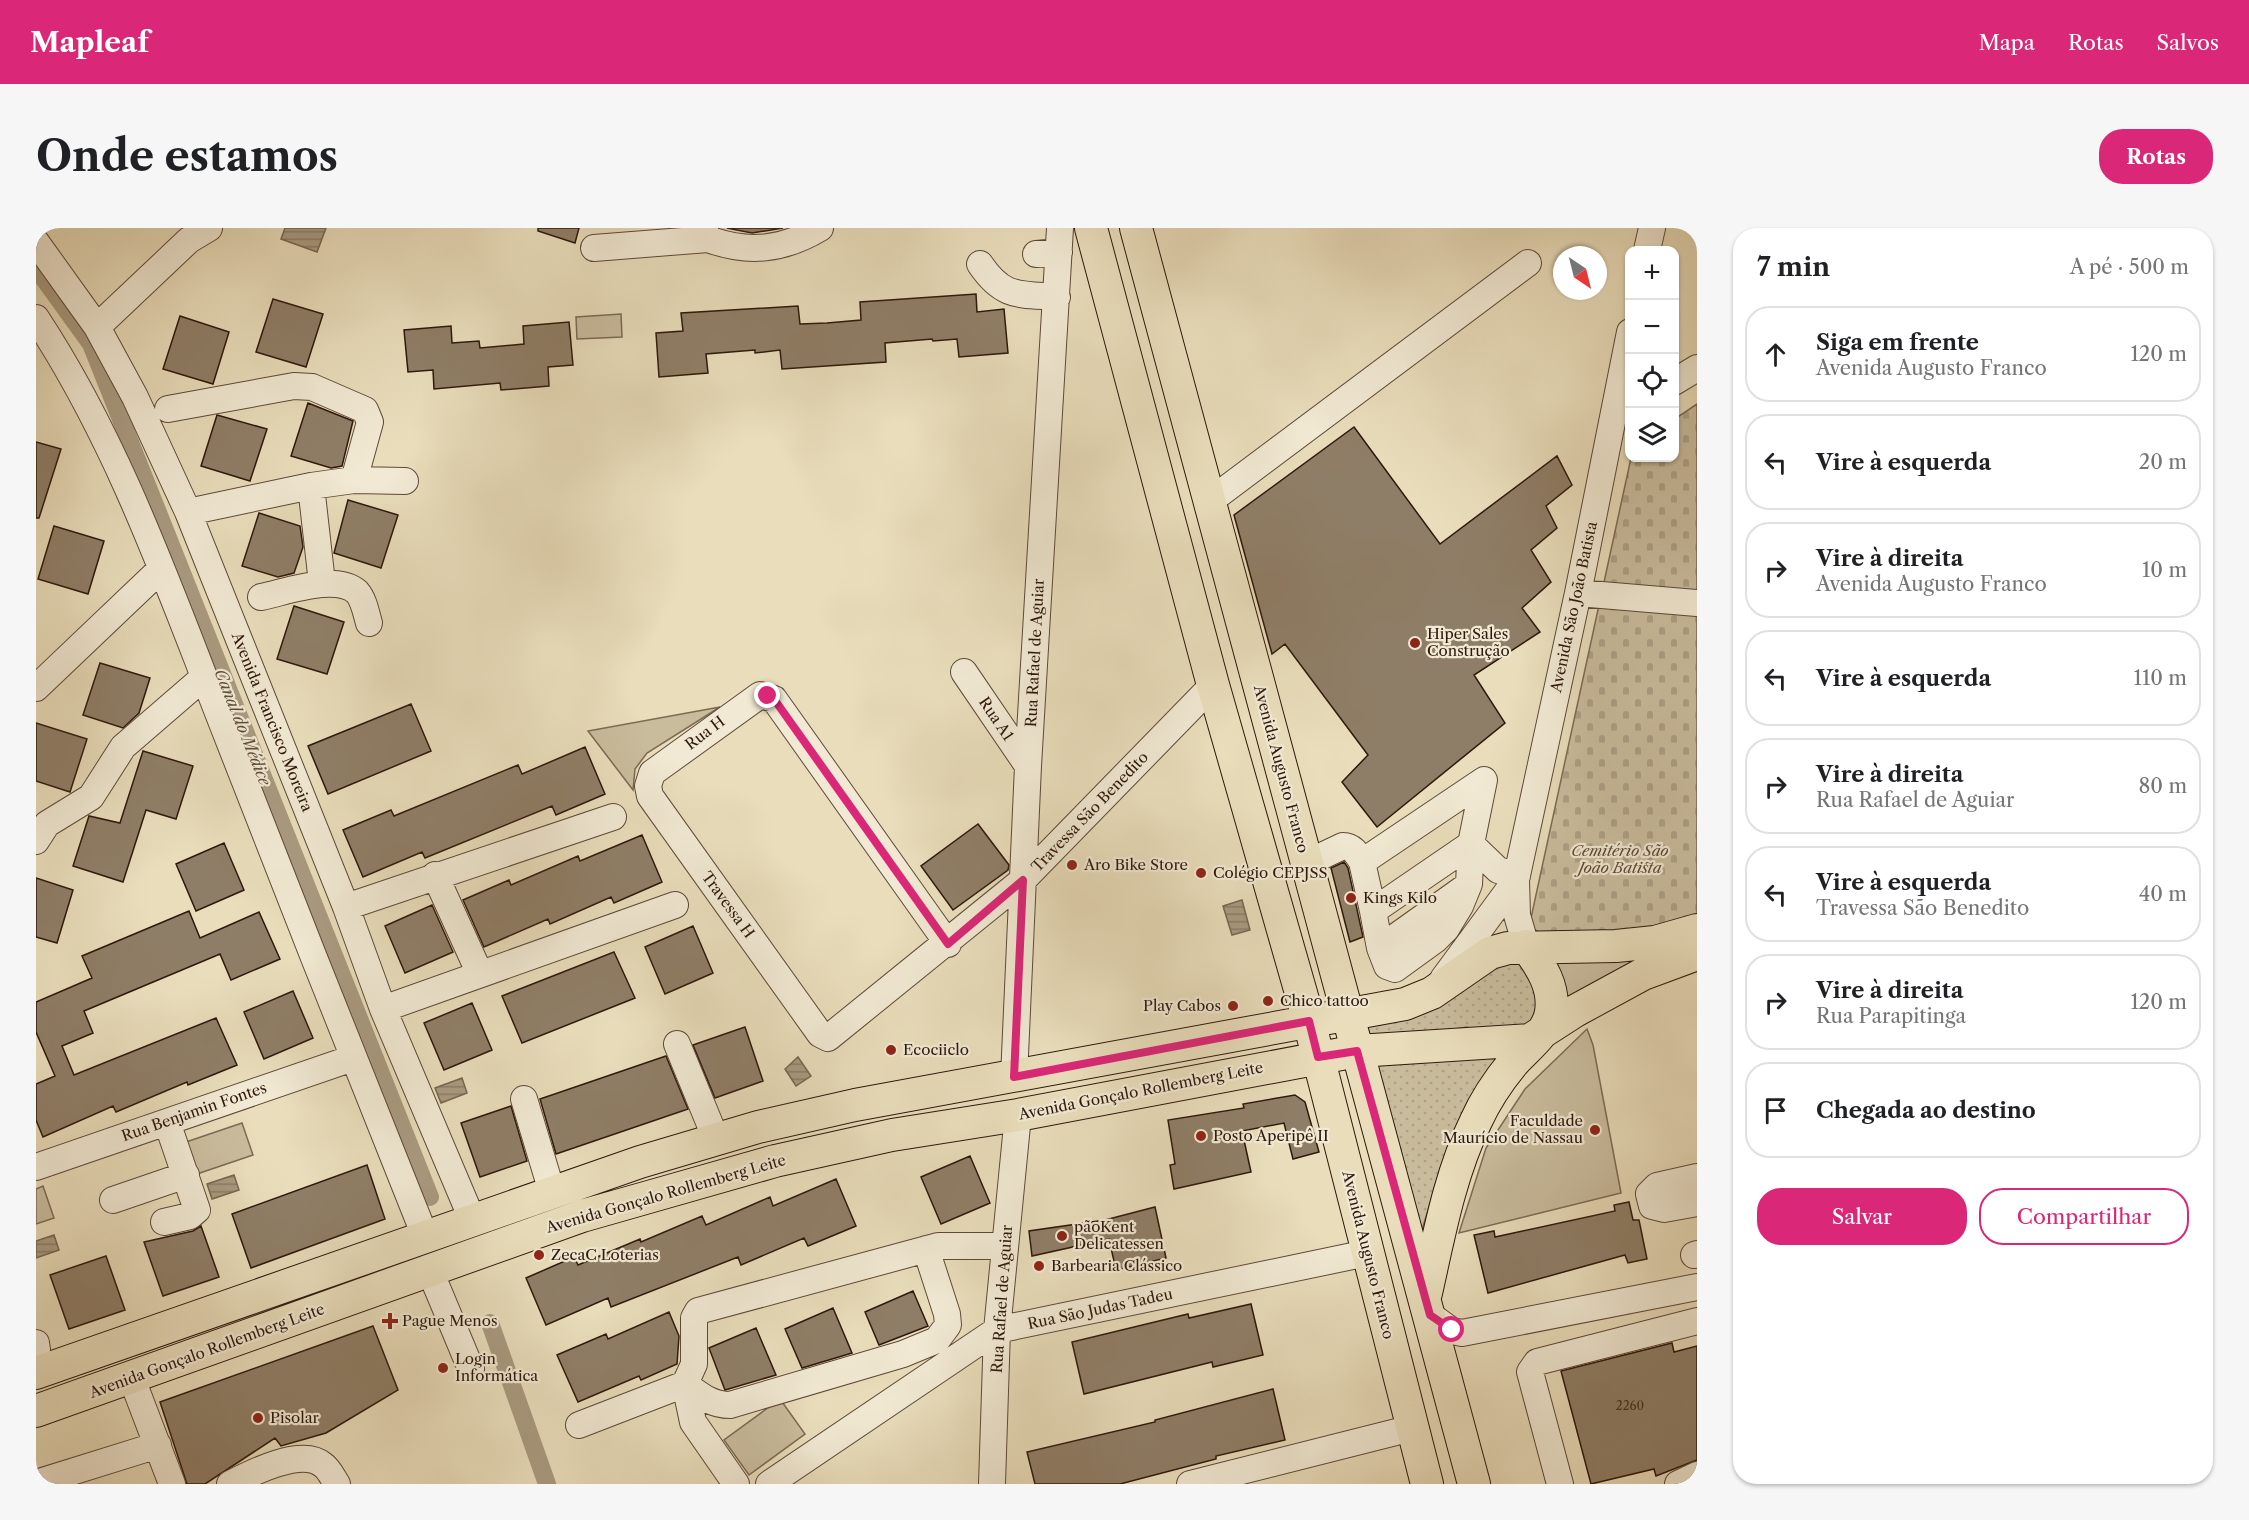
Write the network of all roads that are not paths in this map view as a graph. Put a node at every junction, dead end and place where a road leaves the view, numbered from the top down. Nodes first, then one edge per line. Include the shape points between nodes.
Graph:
1 (820, 228) edge
2 (1091, 228) edge
3 (1136, 228) edge
4 (1652, 228) edge
5 (193, 232) edge
6 (706, 233) edge
7 (36, 243) edge
8 (1648, 246) edge
9 (594, 248) dead end
10 (1050, 254) edge
11 (1528, 263) dead end
12 (980, 264) dead end
13 (1057, 297) junction
14 (36, 318) edge
15 (97, 327) junction
16 (1627, 354) edge
17 (1697, 368) edge
18 (1679, 379) edge
19 (168, 409) dead end
20 (1620, 414) edge
21 (354, 480) junction
22 (405, 481) dead end
23 (311, 486) junction
24 (1210, 501) junction
25 (199, 510) junction
26 (161, 569) junction
27 (322, 583) junction
28 (1578, 593) junction
29 (261, 597) dead end
30 (1697, 603) edge
31 (369, 623) dead end
32 (964, 672) dead end
33 (204, 677) junction
34 (1213, 685) junction
35 (36, 688) edge
36 (1028, 766) junction
37 (652, 773) joint
38 (613, 817) dead end
39 (36, 841) edge
40 (1471, 844) junction
41 (1362, 862) junction
42 (1307, 863) junction
43 (435, 875) junction
44 (1516, 878) junction
45 (1023, 880) junction
46 (675, 905) dead end
47 (346, 908) junction
48 (1372, 911) junction
49 (1697, 930) edge
50 (948, 944) junction
51 (1526, 946) junction
52 (1697, 954) edge
53 (480, 972) junction
54 (1432, 993) junction
55 (383, 1009) junction
56 (1347, 1014) junction
57 (1309, 1021) junction
58 (820, 1034) joint
59 (1540, 1035) junction
60 (677, 1044) dead end
61 (1357, 1051) junction
62 (1318, 1057) junction
63 (353, 1058) junction
64 (1014, 1077) junction
65 (524, 1099) dead end
66 (1018, 1115) junction
67 (167, 1122) junction
68 (716, 1139) junction
69 (640, 1161) junction
70 (36, 1167) edge
71 (186, 1175) junction
72 (1697, 1177) edge
73 (552, 1192) junction
74 (112, 1200) dead end
75 (1697, 1203) edge
76 (582, 1216) junction
77 (472, 1219) junction
78 (164, 1222) dead end
79 (425, 1236) junction
80 (1005, 1246) junction
81 (926, 1250) junction
82 (1367, 1253) junction
83 (430, 1271) junction
84 (1697, 1287) edge
85 (1427, 1306) junction
86 (1697, 1321) edge
87 (997, 1330) junction
88 (36, 1355) edge
89 (471, 1369) dead end
90 (132, 1379) junction
91 (685, 1384) junction
92 (36, 1411) edge
93 (579, 1425) dead end
94 (1412, 1428) junction
95 (158, 1444) junction
96 (1697, 1475) edge
97 (36, 1483) edge
98 (172, 1484) edge
99 (230, 1484) edge
100 (337, 1484) edge
101 (736, 1484) edge
102 (769, 1484) edge
103 (992, 1484) edge
104 (1190, 1484) edge
105 (1427, 1484) edge
106 (1474, 1484) edge
107 (1560, 1484) edge
108 (1678, 1484) edge

1 - 6 street via 772,249 722,244
2 - 34 main road, Avenida Augusto Franco
3 - 24 main road, Avenida Augusto Franco
4 - 8 street
5 - 15 street
6 - 9 street
7 - 15 street, Avenida Francisco Moreira
10 - 13 street, Rua Rafael de Aguiar
11 - 24 street
12 - 13 street via 992,282 1003,289
13 - 36 street, Rua Rafael de Aguiar
14 - 26 street via 96,418
15 - 25 street, Avenida Francisco Moreira
16 - 20 street, Avenida São João Batista
17 - 18 street
19 - 21 street via 294,386 312,387 369,415
20 - 28 street, Avenida São João Batista
21 - 22 street
21 - 23 street
23 - 25 street
23 - 27 street
24 - 42 main road, Avenida Augusto Franco
25 - 47 street, Avenida Francisco Moreira
26 - 33 street
26 - 35 street
27 - 29 street
27 - 31 street via 345,585 357,593
28 - 30 street
28 - 44 street, Avenida São João Batista
32 - 36 street, Rua A1
33 - 39 street via 123,747 91,797 47,824
33 - 63 street
34 - 45 street, Travessa São Benedito
34 - 57 main road, Avenida Augusto Franco
36 - 45 street, Rua Rafael de Aguiar
37 - 50 street, Rua H via 760,695 774,699
37 - 58 street, Travessa H via 650,796
38 - 43 street
40 - 41 street via 1484,780
40 - 44 street via 1498,870
40 - 48 street
40 - 48 street via 1468,884 1380,948
41 - 42 street via 1355,851 1343,846
41 - 48 street
42 - 56 main road, Avenida Augusto Franco
43 - 47 street
43 - 53 street
44 - 51 street via 1517,915
44 - 54 street
45 - 50 street, Travessa São Benedito
45 - 64 street, Rua Rafael de Aguiar
46 - 53 street
47 - 55 street, Avenida Francisco Moreira
49 - 51 main road via 1655,942 1616,946
50 - 58 street, Travessa São Benedito via 828,1038
51 - 54 main road via 1490,953
51 - 59 main road via 1552,995 1551,1015
52 - 59 main road via 1643,974
53 - 55 street
54 - 56 main road via 1405,1004
55 - 77 street, Avenida Francisco Moreira
56 - 57 main road
56 - 61 main road, Avenida Augusto Franco
57 - 62 main road, Avenida Augusto Franco
57 - 64 main road
59 - 61 main road, Avenida Gonçalo Rollemberg Leite via 1519,1042
59 - 85 main road via 1513,1064 1476,1120 1447,1205
60 - 68 street
61 - 62 main road, Avenida Gonçalo Rollemberg Leite
61 - 85 main road, Avenida Augusto Franco
62 - 66 main road, Avenida Gonçalo Rollemberg Leite
62 - 82 main road, Avenida Augusto Franco
63 - 67 street, Rua Benjamin Fontes
63 - 79 street
64 - 68 main road via 855,1105
65 - 73 street
66 - 76 main road, Avenida Gonçalo Rollemberg Leite via 892,1135 775,1161
66 - 80 street, Rua Rafael de Aguiar
67 - 70 street, Rua Benjamin Fontes
67 - 71 street
68 - 69 main road
69 - 73 main road
69 - 76 main road via 658,1167 658,1181
71 - 74 street
71 - 78 street via 197,1210 190,1216
72 - 75 street via 1657,1186 1649,1194 1649,1202 1656,1208
73 - 77 main road
76 - 83 main road, Avenida Gonçalo Rollemberg Leite
77 - 79 main road
79 - 88 main road
80 - 81 street via 957,1245
80 - 87 street, Rua Rafael de Aguiar
81 - 91 street via 698,1311 694,1318 694,1364
81 - 91 street via 947,1314 948,1325 937,1340 832,1377 730,1405 707,1400
82 - 87 street, Rua São Judas Tadeu
82 - 94 main road, Avenida Augusto Franco
83 - 89 street
83 - 90 main road, Avenida Gonçalo Rollemberg Leite
84 - 85 street via 1462,1333 1452,1330
85 - 106 main road, Avenida Augusto Franco
86 - 107 street via 1537,1362 1532,1367 1530,1372
87 - 102 street, Rua São Judas Tadeu
87 - 103 street, Rua Rafael de Aguiar
90 - 92 main road, Avenida Gonçalo Rollemberg Leite
90 - 95 street
91 - 93 street
91 - 101 street via 693,1422
94 - 104 street
94 - 105 main road, Avenida Augusto Franco
95 - 97 street
95 - 98 street
96 - 108 street
99 - 100 street via 249,1473 297,1458 324,1465

